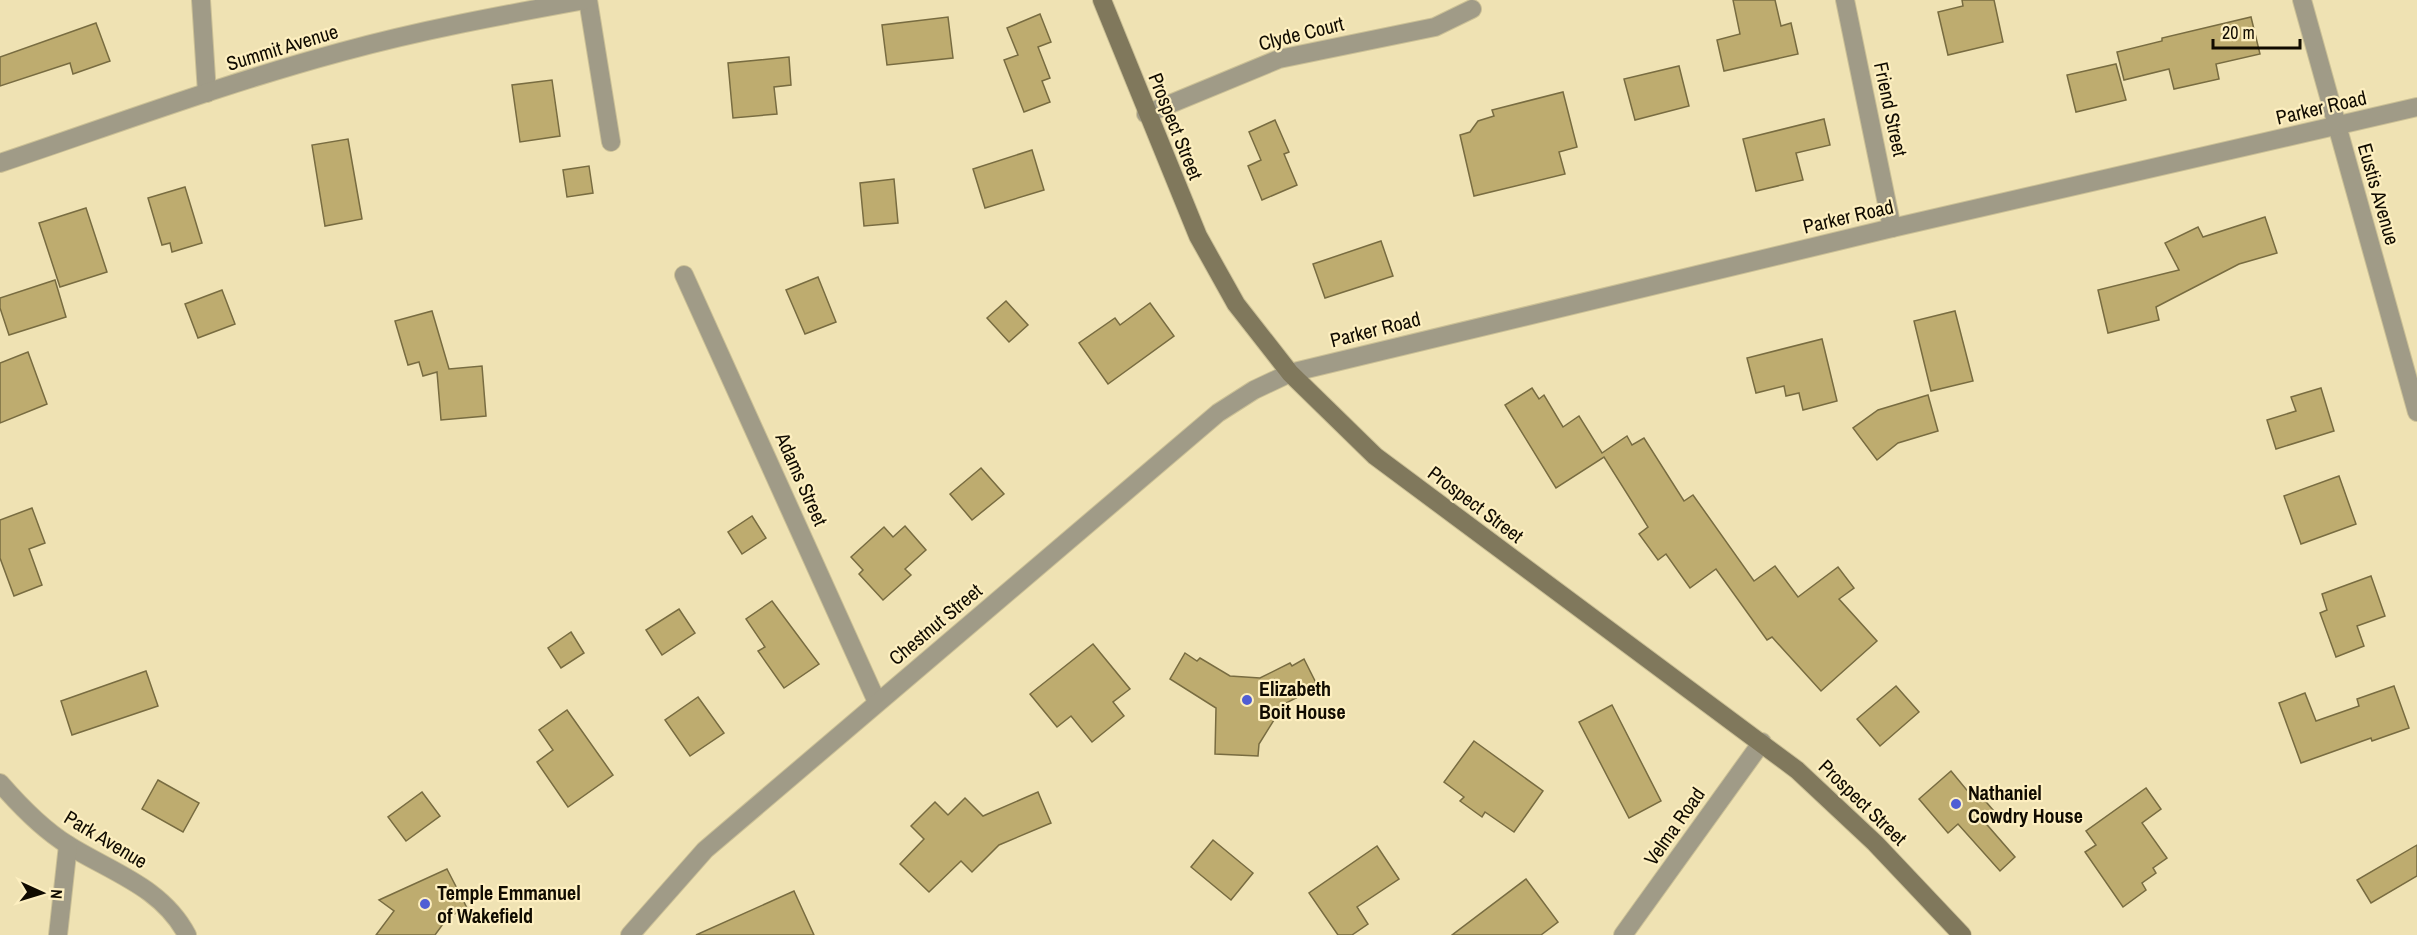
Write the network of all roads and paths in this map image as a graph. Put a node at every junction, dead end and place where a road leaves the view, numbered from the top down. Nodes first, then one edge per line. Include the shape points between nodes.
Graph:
1 (201, 0) edge
2 (586, 0) edge
3 (1102, 0) edge
4 (1845, 0) edge
5 (2302, 0) edge
6 (1472, 9) dead end
7 (207, 93) junction
8 (2417, 107) edge
9 (1146, 114) junction
10 (2336, 127) junction
11 (611, 142) dead end
12 (0, 163) edge
13 (1893, 228) junction
14 (684, 275) dead end
15 (1290, 373) junction
16 (2417, 412) edge
17 (877, 702) junction
18 (1762, 742) junction
19 (0, 783) edge
20 (68, 845) junction
21 (58, 935) edge
22 (187, 935) edge
23 (630, 935) edge
24 (1623, 935) edge
25 (1962, 935) edge

1 - 7 street
2 - 7 street, Summit Avenue via 389,39
2 - 11 street
3 - 9 main road, Prospect Street
4 - 13 street, Friend Street
5 - 10 street, Eustis Avenue
6 - 9 street, Clyde Court via 1435,27 1279,59
7 - 12 street, Summit Avenue
8 - 10 street, Parker Road
9 - 15 main road, Prospect Street via 1216,270 1236,304
10 - 13 street, Parker Road
10 - 16 street, Eustis Avenue
13 - 15 street, Parker Road
14 - 17 street, Adams Street
15 - 17 street, Chestnut Street via 1218,413
15 - 18 main road, Prospect Street via 1375,456
17 - 23 street, Chestnut Street via 705,850
18 - 24 street, Velma Road
18 - 25 main road, Prospect Street via 1820,790
19 - 20 street, Park Avenue via 48,832
20 - 21 street
20 - 22 street, Park Avenue via 141,885 172,912

